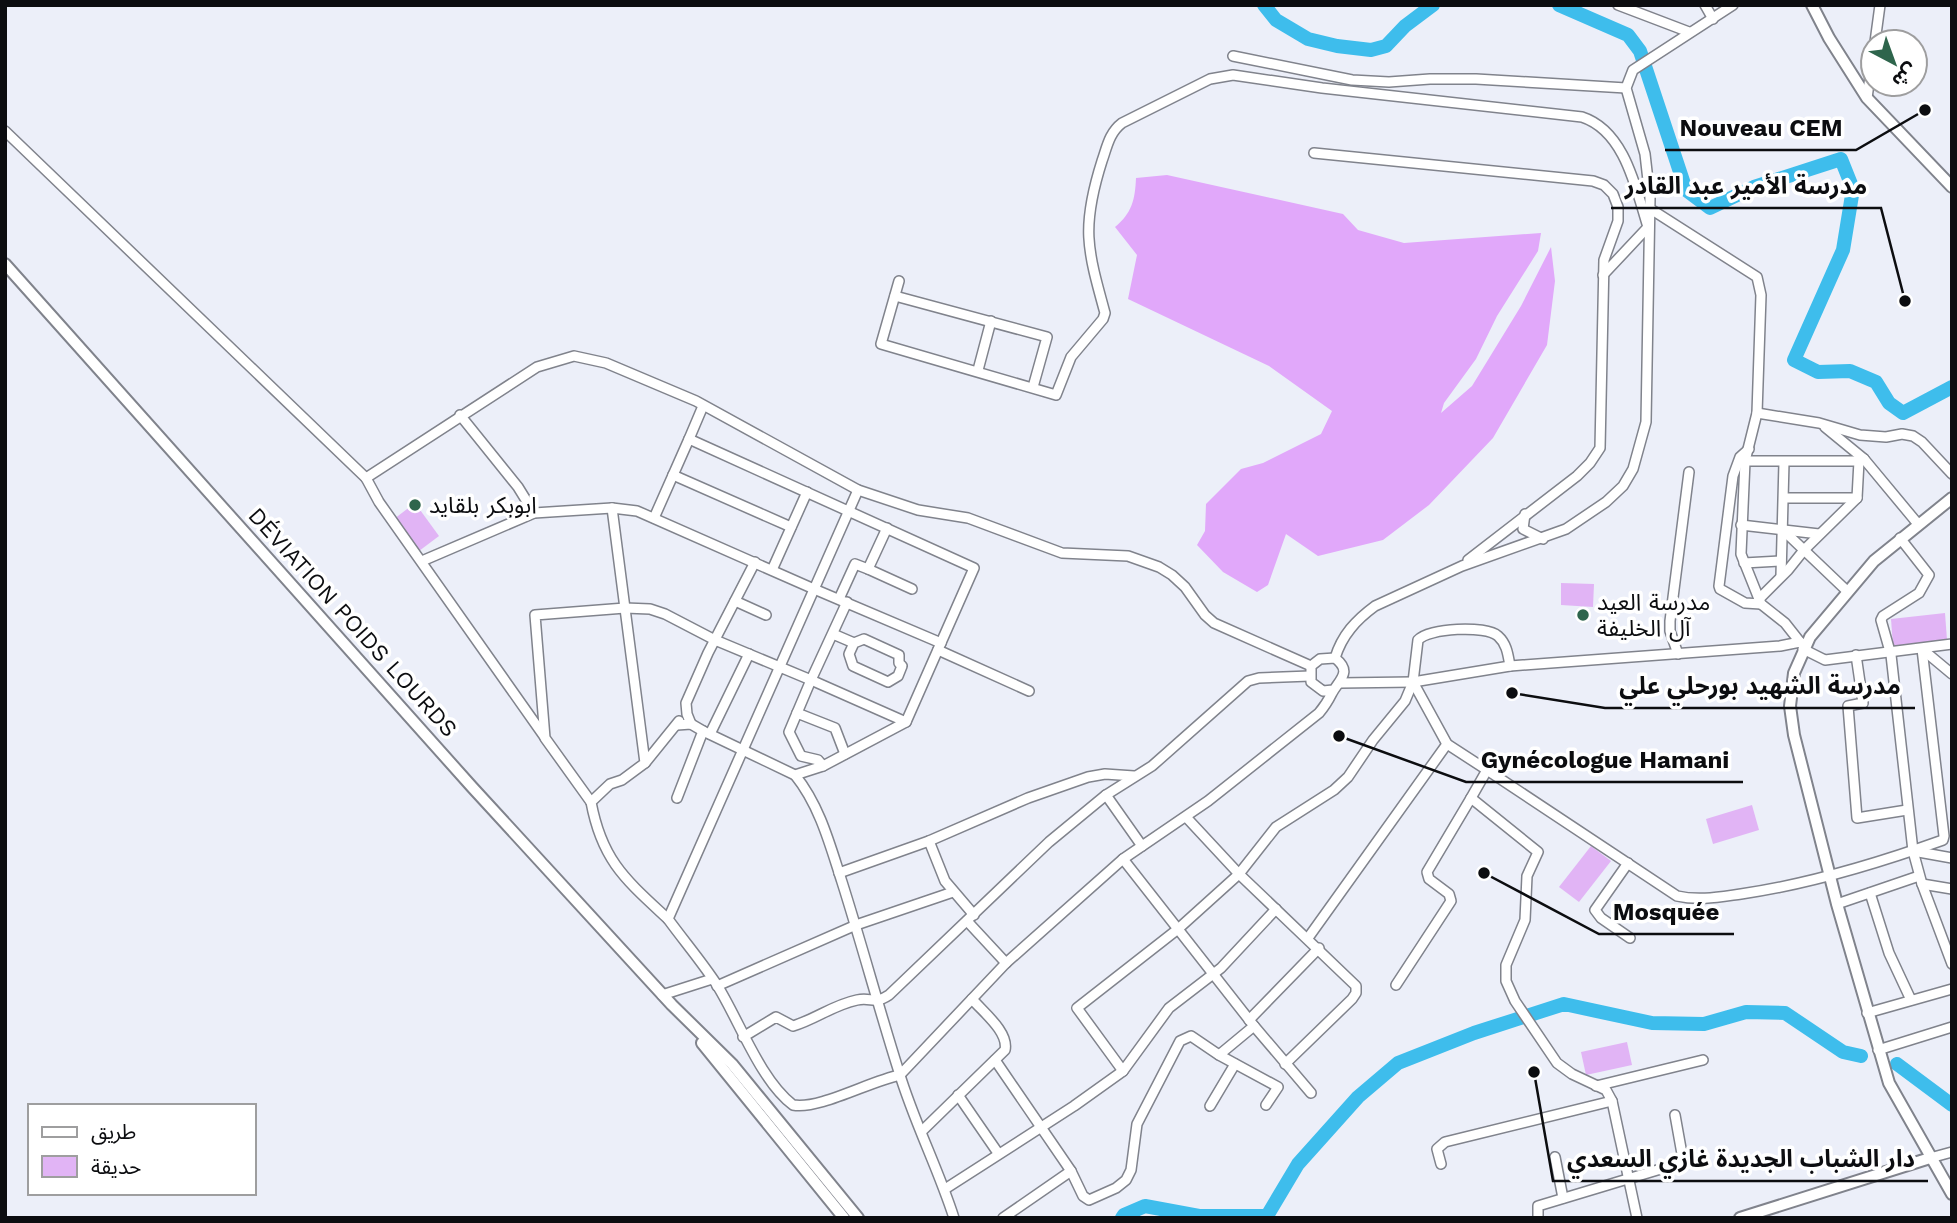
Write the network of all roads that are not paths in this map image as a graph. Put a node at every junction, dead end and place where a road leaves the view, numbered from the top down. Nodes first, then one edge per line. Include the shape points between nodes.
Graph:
1 (1618, 5) edge
2 (1705, 5) edge
3 (1733, 5) edge
4 (1812, 5) edge
5 (1880, 5) edge
6 (1713, 19) junction
7 (1877, 28) edge
8 (1689, 32) junction
9 (1233, 56) dead end
10 (1859, 85) edge
11 (1626, 88) junction
12 (1867, 98) edge
13 (5, 131) edge
14 (1314, 153) dead end
15 (1952, 187) edge
16 (1649, 208) junction
17 (1648, 227) junction
18 (5, 264) edge
19 (1603, 275) junction
20 (899, 281) dead end
21 (895, 296) junction
22 (991, 321) junction
23 (978, 370) junction
24 (1033, 387) junction
25 (704, 406) junction
26 (1757, 412) junction
27 (460, 415) junction
28 (1819, 423) junction
29 (690, 439) junction
30 (1750, 448) junction
31 (1861, 460) junction
32 (1745, 461) junction
33 (1784, 462) junction
34 (1689, 472) dead end
35 (1952, 474) edge
36 (673, 475) junction
37 (366, 478) junction
38 (858, 490) junction
39 (807, 492) junction
40 (1784, 498) junction
41 (1857, 498) junction
42 (1952, 498) edge
43 (612, 508) junction
44 (848, 512) junction
45 (534, 513) junction
46 (1525, 514) junction
47 (654, 517) junction
48 (1919, 524) junction
49 (1741, 525) junction
50 (791, 527) junction
51 (887, 528) junction
52 (1783, 530) junction
53 (1819, 534) junction
54 (1900, 537) junction
55 (1542, 539) junction
56 (1804, 550) junction
57 (422, 561) junction
58 (1781, 561) junction
59 (755, 562) junction
60 (1744, 563) junction
61 (1462, 566) junction
62 (868, 569) junction
63 (772, 570) junction
64 (1781, 576) junction
65 (814, 589) junction
66 (912, 589) dead end
67 (1848, 592) junction
68 (735, 601) junction
69 (843, 601) junction
70 (1760, 601) junction
71 (625, 608) junction
72 (766, 615) dead end
73 (833, 634) junction
74 (715, 640) junction
75 (854, 643) junction
76 (1952, 644) edge
77 (1803, 646) junction
78 (939, 647) junction
79 (1922, 649) junction
80 (1889, 651) junction
81 (750, 654) junction
82 (1678, 654) junction
83 (1856, 656) junction
84 (1335, 658) junction
85 (1510, 666) junction
86 (779, 667) junction
87 (1310, 671) junction
88 (1952, 674) edge
89 (811, 680) junction
90 (1413, 682) junction
91 (1337, 686) junction
92 (1029, 691) dead end
93 (686, 703) junction
94 (797, 713) junction
95 (906, 722) junction
96 (691, 724) junction
97 (677, 725) junction
98 (707, 733) junction
99 (545, 738) junction
100 (1447, 744) junction
101 (742, 748) junction
102 (845, 754) junction
103 (645, 763) junction
104 (822, 766) junction
105 (1488, 770) junction
106 (795, 775) junction
107 (1135, 776) junction
108 (1106, 795) junction
109 (677, 798) dead end
110 (1471, 798) junction
111 (591, 802) junction
112 (1907, 810) junction
113 (1186, 817) junction
114 (929, 841) junction
115 (1142, 846) junction
116 (1913, 851) junction
117 (1952, 858) edge
118 (1123, 859) junction
119 (1628, 863) junction
120 (839, 873) junction
121 (1239, 874) junction
122 (1830, 877) junction
123 (1920, 880) junction
124 (1952, 888) edge
125 (953, 892) junction
126 (1870, 893) junction
127 (1837, 904) junction
128 (1276, 909) junction
129 (971, 918) junction
130 (668, 919) junction
131 (856, 926) junction
132 (1178, 929) junction
133 (1308, 938) junction
134 (1630, 938) dead end
135 (1947, 938) edge
136 (1319, 948) junction
137 (1006, 963) junction
138 (1952, 964) edge
139 (1213, 974) junction
140 (715, 983) junction
141 (1396, 985) dead end
142 (1952, 989) edge
143 (662, 995) junction
144 (972, 999) junction
145 (1911, 1000) junction
146 (879, 1001) junction
147 (672, 1005) junction
148 (1867, 1013) junction
149 (1251, 1023) junction
150 (1952, 1027) edge
151 (743, 1037) junction
152 (1878, 1049) junction
153 (1219, 1055) junction
154 (1703, 1059) dead end
155 (995, 1060) junction
156 (1235, 1064) junction
157 (1285, 1064) junction
158 (1123, 1071) junction
159 (900, 1075) junction
160 (1597, 1086) junction
161 (1311, 1093) dead end
162 (958, 1095) junction
163 (1612, 1101) junction
164 (1266, 1105) dead end
165 (1210, 1106) dead end
166 (1675, 1115) dead end
167 (1040, 1126) junction
168 (922, 1131) junction
169 (1952, 1152) edge
170 (998, 1153) junction
171 (1555, 1157) dead end
172 (1930, 1158) junction
173 (1441, 1164) dead end
174 (1071, 1171) junction
175 (1628, 1179) junction
176 (945, 1189) junction
177 (1952, 1194) edge
178 (1563, 1198) junction
179 (1756, 1215) edge
180 (844, 1218) edge
181 (858, 1218) edge
182 (954, 1218) edge
183 (1003, 1218) edge
184 (1538, 1218) edge
185 (1637, 1218) edge
186 (1740, 1218) edge

1 - 8 street
2 - 6 street
3 - 6 street
4 - 10 main road
5 - 7 street
6 - 8 street
8 - 11 street via 1633,70
9 - 11 street via 1352,80 1476,79
11 - 16 street via 1645,154
12 - 15 main road
13 - 37 street
14 - 19 street via 1604,185 1618,207 1618,221
16 - 17 street
16 - 26 street via 1757,277 1761,295
17 - 19 street
17 - 24 street via 1620,150 1594,121 1221,75 1135,116 1112,132 1093,188 1087,227 1105,313 1070,357 1056,395
17 - 55 street via 1646,422 1633,469 1623,486 1587,517
18 - 143 main road, DÉVIATION POIDS LOURDS
19 - 46 street via 1600,448 1577,476
20 - 21 street
21 - 22 street
21 - 23 street via 881,344
22 - 23 street
22 - 24 street via 1047,337
23 - 24 street
25 - 27 street via 606,363 573,356 537,367
25 - 29 street
25 - 38 street
26 - 28 street
26 - 30 street
27 - 37 street
27 - 45 street
28 - 31 street
28 - 35 street via 1873,437 1913,436
29 - 36 street
29 - 39 street
30 - 32 street
30 - 70 street via 1740,457 1733,476 1719,586 1745,603
31 - 33 street
31 - 41 street
31 - 48 street
32 - 33 street
32 - 49 street
33 - 40 street
34 - 82 street via 1670,621
36 - 47 street
36 - 50 street
37 - 57 street
38 - 44 street
38 - 87 street via 918,510 968,518 1062,553 1108,554 1143,561 1172,575 1214,623
39 - 44 street
39 - 50 street
40 - 41 street
40 - 52 street
41 - 53 street
42 - 48 main road
43 - 45 street
43 - 47 street
43 - 71 street
44 - 51 street
44 - 65 street
45 - 57 street
46 - 55 street via 1523,530
46 - 61 street
47 - 59 street
48 - 54 main road
49 - 52 street
49 - 60 street
50 - 63 street
51 - 62 street
51 - 78 street via 974,568
52 - 53 street
52 - 56 street
52 - 58 street
53 - 56 street
54 - 67 main road
54 - 80 street via 1929,575 1919,593 1881,620
55 - 61 street
56 - 64 street
56 - 67 street
57 - 99 street
58 - 60 street
58 - 64 street
59 - 63 street
59 - 68 street
60 - 70 street
61 - 84 street via 1375,606 1342,638
62 - 66 street
62 - 69 street via 855,564
63 - 65 street
64 - 70 street
65 - 69 street
65 - 86 street
67 - 77 main road
68 - 72 street
68 - 74 street
69 - 73 street
69 - 78 street
70 - 77 street
71 - 74 street via 665,614
71 - 99 street via 535,615
71 - 103 street
73 - 75 street
73 - 89 street
74 - 81 street
74 - 93 street
75 - 75 street via 864,639 900,655 898,676 888,682 853,666 849,654
76 - 79 street
77 - 82 street
77 - 83 street via 1825,660
77 - 122 main road via 1790,706
78 - 92 street
78 - 95 street
79 - 80 street
79 - 88 street
79 - 116 street via 1944,836
80 - 83 street
80 - 112 street
81 - 86 street
81 - 98 street
82 - 85 street
83 - 112 street via 1863,703 1849,706 1857,818
84 - 87 street via 1320,659
84 - 91 street via 1343,674
85 - 90 street
85 - 90 street via 1506,646 1487,629 1433,632 1418,640
86 - 89 street
86 - 101 street
87 - 91 street via 1311,682 1318,689
87 - 107 street via 1248,681
89 - 94 street
89 - 95 street
90 - 91 street
90 - 100 street
90 - 121 street via 1405,701 1348,776 1326,796 1276,827
91 - 113 street via 1318,713
93 - 96 street
93 - 97 street
94 - 102 street via 835,728
94 - 104 street via 789,732 796,747 801,756 818,760
95 - 102 street
96 - 97 street
96 - 98 street
97 - 103 street
98 - 101 street
98 - 109 street
99 - 111 street
100 - 105 street
100 - 133 street
101 - 106 street
101 - 130 street
102 - 104 street
103 - 111 street
104 - 106 street
105 - 110 street
105 - 119 street
106 - 120 street via 808,791
107 - 108 street
107 - 114 street via 1088,777
108 - 115 street
108 - 129 street via 1049,842
110 - 141 street via 1427,872 1451,901
110 - 160 street via 1538,852 1527,876 1522,929 1506,965 1506,981 1557,1063
111 - 130 street via 610,858
112 - 116 street
113 - 115 street
113 - 121 street
114 - 120 street
114 - 125 street
115 - 118 street
116 - 117 street
116 - 122 street
116 - 123 street
118 - 132 street
118 - 137 street
119 - 122 street via 1677,896 1695,900
119 - 134 street via 1595,909
120 - 131 street
121 - 128 street
121 - 132 street
122 - 127 main road
123 - 124 street
123 - 126 street
123 - 135 street
125 - 129 street
125 - 131 street
126 - 127 street
126 - 145 street via 1889,953
127 - 148 main road
128 - 133 street
128 - 139 street
129 - 137 street
129 - 146 street
130 - 140 street
131 - 140 street
131 - 146 street
132 - 139 street
132 - 158 street via 1077,1008
133 - 136 street
135 - 138 street
136 - 149 street
136 - 157 street via 1356,986 1356,993
137 - 144 street
139 - 149 street
139 - 158 street via 1169,1008
140 - 143 street
140 - 151 street
142 - 145 street
143 - 147 main road, DÉVIATION POIDS LOURDS
144 - 155 street via 1006,1043
144 - 159 street
145 - 148 street
146 - 151 street via 861,999 836,1005 793,1026 776,1017
146 - 159 street
147 - 180 main road, DÉVIATION POIDS LOURDS
147 - 181 main road, DÉVIATION POIDS LOURDS via 732,1064
148 - 152 main road
149 - 153 street
149 - 157 street
150 - 152 street
151 - 159 street via 793,1105 810,1106
152 - 172 main road via 1889,1083
153 - 156 street
153 - 174 street via 1191,1036 1180,1041 1137,1124 1131,1170 1116,1188 1090,1199 1083,1196
154 - 160 street
155 - 162 street
155 - 167 street
156 - 164 street via 1278,1087
156 - 165 street
157 - 161 street
158 - 167 street
159 - 168 street
160 - 163 street via 1606,1090
162 - 168 street
162 - 170 street
163 - 173 street via 1445,1143 1437,1149
163 - 175 street
166 - 175 street via 1682,1154 1679,1161
167 - 170 street
167 - 174 street
168 - 176 street
169 - 172 street
170 - 176 street
171 - 178 street
172 - 177 main road
172 - 179 main road
174 - 183 street
175 - 178 street
175 - 185 street
176 - 182 street
178 - 184 street via 1538,1206
179 - 186 main road

